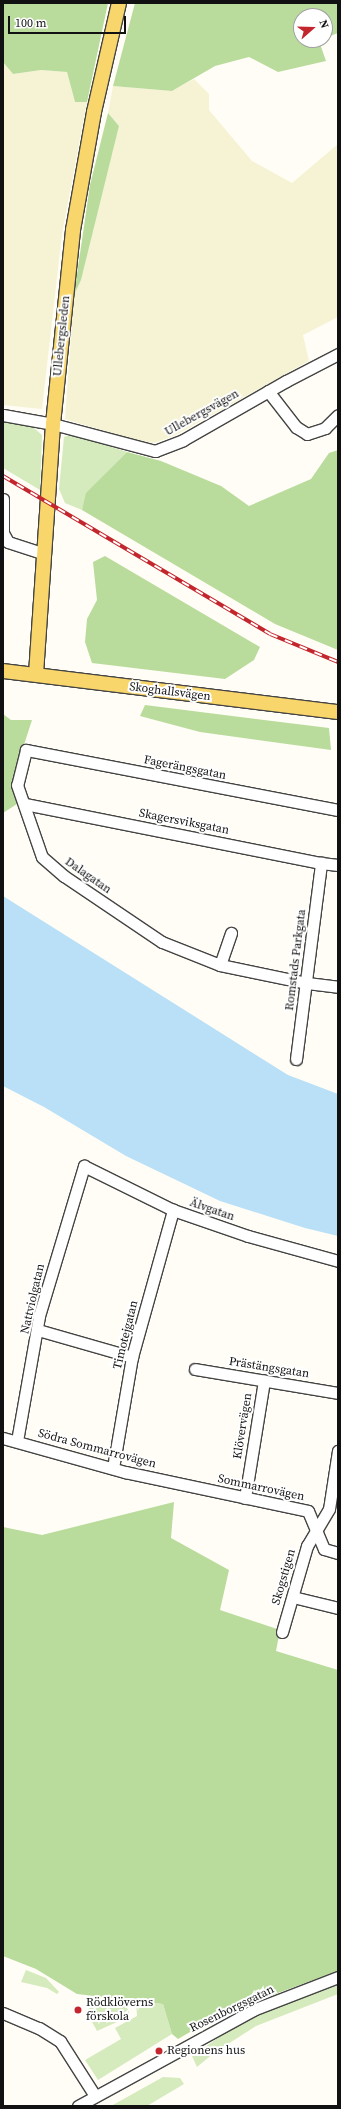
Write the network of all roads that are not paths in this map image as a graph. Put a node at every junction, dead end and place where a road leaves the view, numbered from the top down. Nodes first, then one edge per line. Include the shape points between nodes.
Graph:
1 (119, 3) edge
2 (338, 354) edge
3 (268, 391) junction
4 (3, 415) edge
5 (338, 415) edge
6 (53, 424) junction
7 (3, 499) edge
8 (44, 554) junction
9 (3, 671) edge
10 (36, 674) junction
11 (338, 712) edge
12 (26, 750) joint
13 (25, 804) junction
14 (338, 810) edge
15 (321, 863) junction
16 (338, 864) edge
17 (231, 933) dead end
18 (220, 966) junction
19 (307, 984) junction
20 (338, 987) edge
21 (296, 1059) dead end
22 (84, 1166) joint
23 (173, 1210) junction
24 (338, 1261) edge
25 (38, 1330) junction
26 (132, 1357) junction
27 (196, 1369) dead end
28 (264, 1381) junction
29 (338, 1393) edge
30 (10, 1439) edge
31 (338, 1451) edge
32 (113, 1468) junction
33 (336, 1469) edge
34 (179, 1484) joint
35 (245, 1498) junction
36 (317, 1532) junction
37 (338, 1553) edge
38 (293, 1597) junction
39 (338, 1608) edge
40 (282, 1632) dead end
41 (338, 1978) edge
42 (3, 2013) edge
43 (95, 2096) junction
44 (78, 2106) edge

1 - 6 main road, Ullebergsleden via 94,112 73,230
2 - 3 street, Ullebergsvägen
3 - 5 street via 296,427 307,434 325,428
3 - 6 street, Ullebergsvägen via 183,440 155,451
4 - 6 street, Ullebergsvägen
6 - 8 main road, Ullebergsleden
7 - 8 street via 3,533 8,542
8 - 10 main road, Ullebergsleden
9 - 10 main road, Skoghallsvägen
10 - 11 main road, Skoghallsvägen
12 - 13 street, Dalagatan via 17,785
12 - 14 street, Fagerängsgatan
13 - 15 street, Skagersviksgatan
13 - 18 street, Dalagatan via 42,858 64,876 162,942
15 - 16 street, Skagersviksgatan
15 - 19 street, Romstads Parkgata
17 - 18 street
18 - 19 street, Dalagatan
19 - 20 street, Dalagatan
19 - 21 street, Romstads Parkgata
22 - 23 street, Älvgatan
22 - 25 street, Nattviolgatan
23 - 24 street, Älvgatan via 248,1236
23 - 26 street, Timotejgatan
25 - 26 street
25 - 30 street, Nattviolgatan
26 - 32 street, Timotejgatan
27 - 28 street, Prästängsgatan
28 - 29 street, Prästängsgatan
28 - 35 street, Klövervägen
30 - 32 street, Södra Sommarrovägen
31 - 33 street, Skogstigen
32 - 34 street, Södra Sommarrovägen
33 - 36 street, Skogstigen via 329,1509
34 - 35 street, Sommarrovägen
35 - 36 street, Sommarrovägen via 308,1511
36 - 37 street, Sommarrovägen via 324,1549
36 - 38 street, Skogstigen via 307,1546
38 - 39 street
38 - 40 street, Skogstigen
41 - 43 street, Rosenborgsgatan via 253,2010
42 - 43 street via 39,2028 60,2042
43 - 44 street, Rosenborgsgatan

